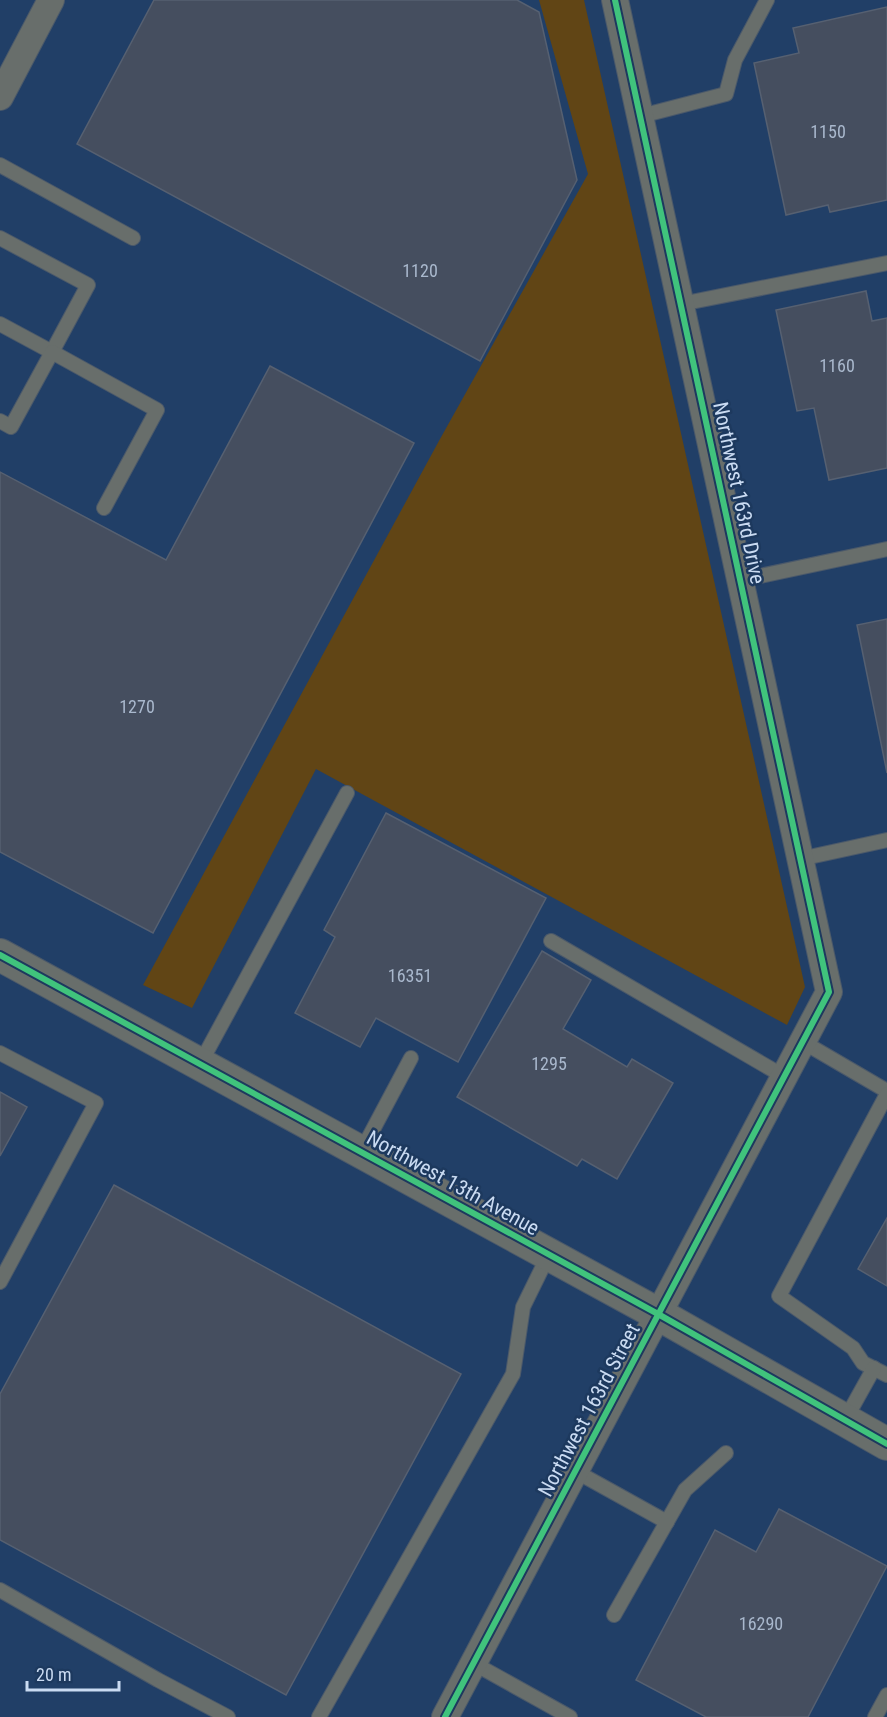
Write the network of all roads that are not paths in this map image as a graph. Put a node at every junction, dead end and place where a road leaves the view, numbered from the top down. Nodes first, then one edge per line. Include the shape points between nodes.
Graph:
1 (51, 0) edge
2 (615, 0) edge
3 (767, 0) edge
4 (0, 97) edge
5 (641, 116) junction
6 (0, 165) edge
7 (0, 238) edge
8 (133, 238) dead end
9 (887, 263) edge
10 (681, 304) junction
11 (0, 324) edge
12 (52, 352) junction
13 (0, 421) edge
14 (104, 508) dead end
15 (887, 549) edge
16 (741, 580) junction
17 (347, 793) dead end
18 (887, 840) edge
19 (801, 859) junction
20 (551, 941) dead end
21 (0, 955) edge
22 (830, 992) joint
23 (804, 1042) junction
24 (0, 1053) edge
25 (411, 1058) dead end
26 (200, 1064) junction
27 (785, 1077) junction
28 (887, 1093) edge
29 (360, 1152) junction
30 (549, 1254) junction
31 (0, 1282) edge
32 (658, 1314) junction
33 (874, 1368) junction
34 (887, 1375) edge
35 (845, 1420) junction
36 (887, 1444) edge
37 (726, 1453) dead end
38 (575, 1471) junction
39 (667, 1522) junction
40 (0, 1590) edge
41 (614, 1615) dead end
42 (473, 1663) junction
43 (887, 1695) edge
44 (228, 1717) edge
45 (319, 1717) edge
46 (445, 1717) edge
47 (570, 1717) edge
48 (875, 1717) edge

1 - 4 street
2 - 5 street, Northwest 163rd Drive
3 - 5 lane via 735,60 726,94
5 - 10 street, Northwest 163rd Drive
6 - 8 lane
7 - 12 lane via 88,285
9 - 10 lane
10 - 16 street, Northwest 163rd Drive
11 - 12 lane
12 - 13 lane via 11,427
12 - 14 lane via 157,410
15 - 16 lane
16 - 19 street, Northwest 163rd Drive
17 - 26 lane
18 - 19 lane
19 - 22 street, Northwest 163rd Drive
20 - 27 lane
21 - 26 street, Northwest 13th Avenue
22 - 23 street, Northwest 163rd Street
23 - 27 street, Northwest 163rd Street
23 - 28 lane
24 - 31 lane via 96,1103
25 - 29 lane
26 - 29 street, Northwest 13th Avenue
27 - 32 street, Northwest 163rd Street
28 - 33 lane via 779,1296 853,1348 863,1363
29 - 30 street, Northwest 13th Avenue
30 - 32 street, Northwest 13th Avenue
30 - 45 lane via 523,1307 513,1374
32 - 35 street, Northwest 13th Avenue
32 - 38 street, Northwest 163rd Street
33 - 34 lane
33 - 35 lane
35 - 36 street, Northwest 13th Avenue
37 - 39 lane via 685,1490
38 - 39 lane
38 - 42 street, Northwest 163rd Street
39 - 41 lane
40 - 44 lane
42 - 46 street, Northwest 163rd Street
42 - 47 lane
43 - 48 lane

